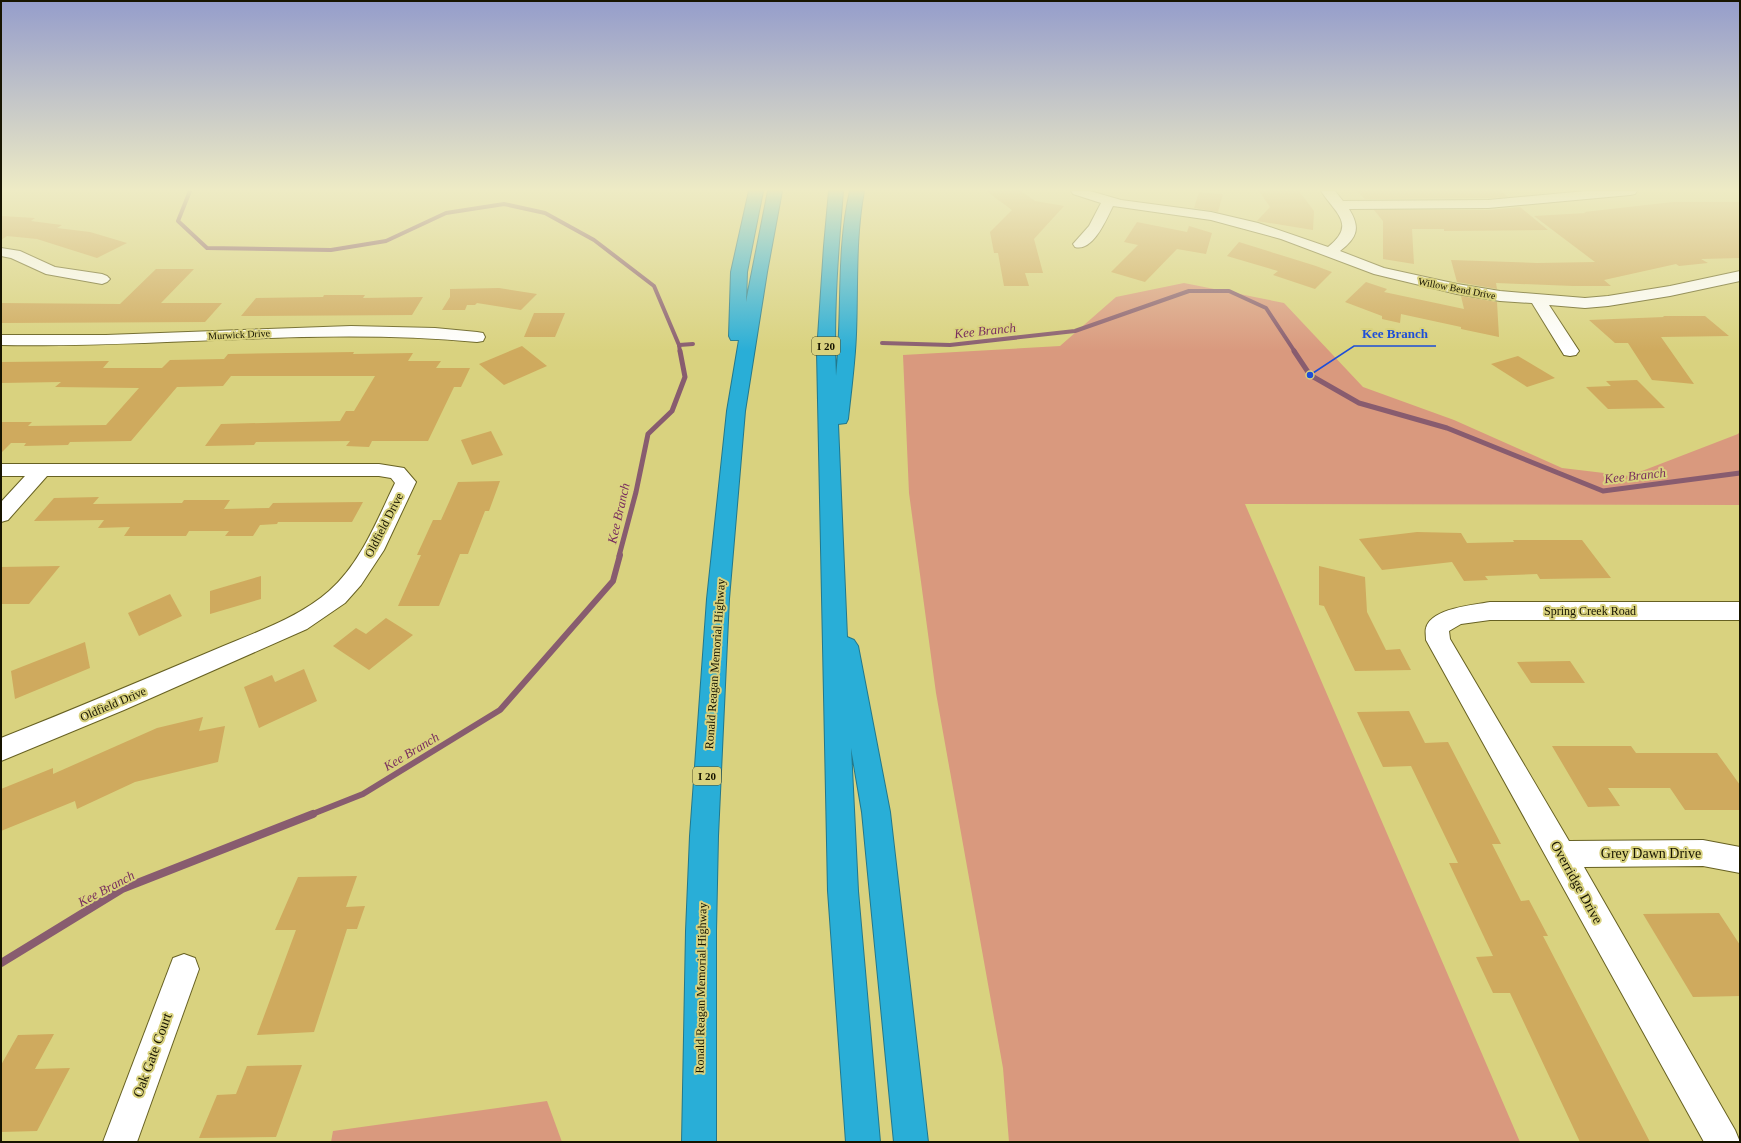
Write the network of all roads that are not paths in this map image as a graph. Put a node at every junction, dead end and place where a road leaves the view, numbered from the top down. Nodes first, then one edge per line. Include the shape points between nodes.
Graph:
1 (744, 244) edge
2 (764, 244) edge
3 (831, 244) edge
4 (850, 244) edge
5 (1309, 244) edge
6 (1339, 244) edge
7 (1, 252) edge
8 (1330, 252) junction
9 (1740, 276) edge
10 (102, 279) dead end
11 (1537, 300) junction
12 (477, 337) dead end
13 (1, 340) edge
14 (1570, 351) dead end
15 (736, 411) junction
16 (1, 470) edge
17 (42, 470) junction
18 (831, 502) junction
19 (1, 515) edge
20 (832, 568) junction
21 (1740, 611) edge
22 (1442, 623) joint
23 (1, 750) edge
24 (1561, 854) junction
25 (1740, 860) edge
26 (184, 969) dead end
27 (120, 1142) edge
28 (699, 1142) edge
29 (863, 1142) edge
30 (911, 1142) edge
31 (1723, 1142) edge

1 - 15 highway via 738,272
2 - 15 highway, Ronald Reagan Memorial Highway / I 20
3 - 18 highway, I 20 via 826,352
4 - 18 highway via 848,336
5 - 8 street, Willow Bend Drive
6 - 8 street
7 - 10 street via 15,254 51,271
8 - 11 street, Willow Bend Drive via 1379,271 1415,280 1457,289
9 - 11 street, Willow Bend Drive via 1608,301 1585,303
11 - 14 street
12 - 13 street, Murwick Drive via 396,331 316,331 140,339
15 - 28 highway, Ronald Reagan Memorial Highway / I 20 via 718,599 704,836 700,931
16 - 17 street, Oldfield Drive
17 - 19 street
17 - 23 street, Oldfield Drive via 379,470 397,473 406,482 373,550 353,579 337,597 299,623
18 - 20 highway, I 20
20 - 29 highway, I 20 via 843,891
20 - 30 highway via 876,812
21 - 22 street, Spring Creek Road via 1490,611 1454,616
22 - 24 street, Overridge Drive via 1437,628 1438,640
24 - 25 street, Grey Dawn Drive via 1703,853
24 - 31 street, Overridge Drive
26 - 27 street, Oak Gate Court

